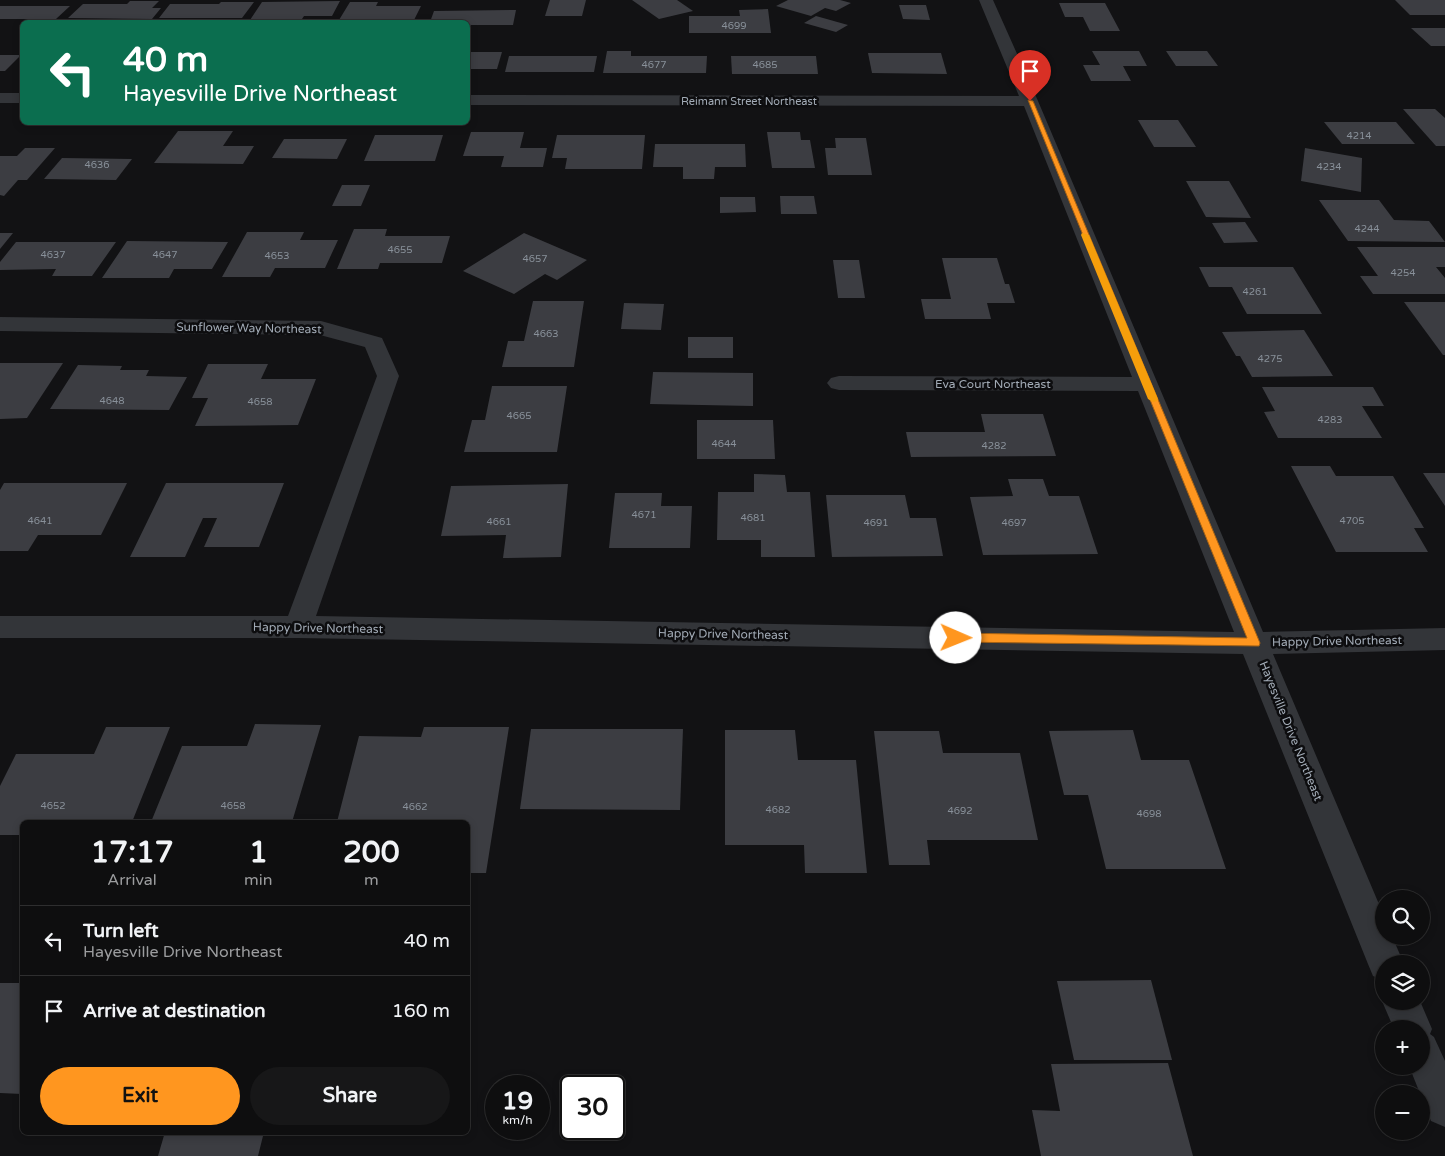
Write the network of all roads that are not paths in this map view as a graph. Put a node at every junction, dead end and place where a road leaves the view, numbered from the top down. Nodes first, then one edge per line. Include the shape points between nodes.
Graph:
1 (986, 0) edge
2 (0, 98) edge
3 (20, 98) edge
4 (470, 100) edge
5 (1030, 101) junction
6 (0, 324) edge
7 (839, 383) dead end
8 (1147, 384) junction
9 (0, 627) edge
10 (298, 627) junction
11 (1445, 639) edge
12 (1254, 643) junction
13 (1382, 955) edge
14 (1430, 1071) edge
15 (1445, 1107) edge

1 - 5 street, Hayesville Drive Northeast
2 - 3 street
4 - 5 street, Reimann Street Northeast
5 - 8 street, Hayesville Drive Northeast
6 - 10 street, Sunflower Way Northeast via 322,328 374,343 388,376
7 - 8 street, Eva Court Northeast
8 - 12 street, Hayesville Drive Northeast
9 - 10 street, Happy Drive Northeast
10 - 12 street, Happy Drive Northeast
11 - 12 street, Happy Drive Northeast
12 - 13 street, Hayesville Drive Northeast
14 - 15 street

